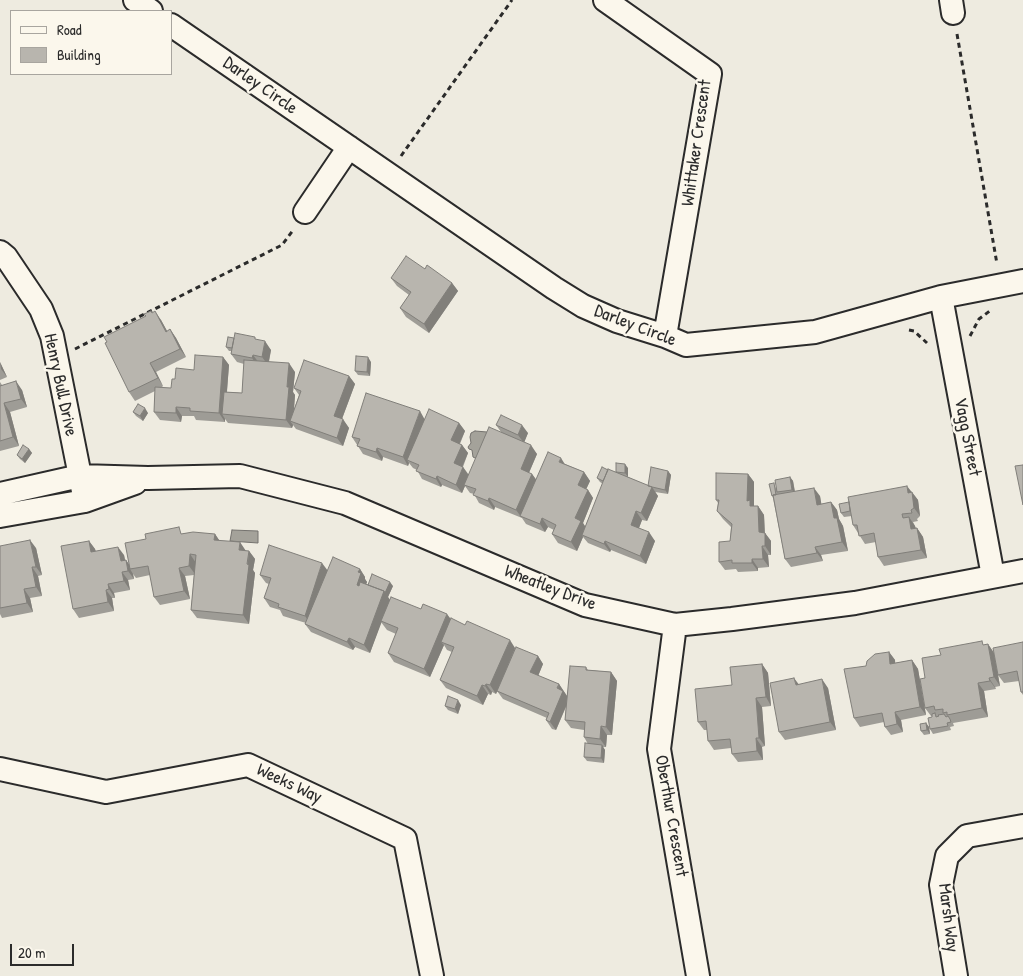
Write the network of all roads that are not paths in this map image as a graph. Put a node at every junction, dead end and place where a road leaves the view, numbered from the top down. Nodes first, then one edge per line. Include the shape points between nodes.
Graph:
1 (135, 0) edge
2 (605, 0) edge
3 (150, 10) edge
4 (172, 26) edge
5 (349, 147) junction
6 (305, 212) road end
7 (0, 252) edge
8 (1023, 281) edge
9 (941, 298) junction
10 (665, 336) junction
11 (80, 476) junction
12 (148, 478) junction
13 (0, 494) edge
14 (85, 500) junction
15 (0, 516) edge
16 (1023, 571) edge
17 (993, 576) junction
18 (674, 625) junction
19 (0, 769) edge
20 (1023, 826) edge
21 (432, 976) edge
22 (698, 976) edge
23 (956, 976) edge

1 - 3 street
2 - 10 street, Whittaker Crescent via 710,74
4 - 5 street, Darley Circle
5 - 6 street
5 - 10 street, Darley Circle via 583,306
7 - 11 street, Henry Bull Drive via 41,310 52,336
8 - 9 street, Darley Circle
9 - 10 street, Darley Circle via 815,332 686,346
9 - 17 street, Vagg Street
11 - 12 street, Wheatley Drive
11 - 13 street, Wheatley Drive
11 - 14 street, Henry Bull Drive
12 - 14 street, Wheatley Drive
12 - 18 street, Wheatley Drive via 240,476 345,503 585,605
14 - 15 street, Wheatley Drive
16 - 17 street, Wheatley Drive
17 - 18 street, Wheatley Drive via 855,603
18 - 22 street, Oberthur Crescent via 659,749
19 - 21 street, Weeks Way via 106,792 248,765 405,839
20 - 23 street, Marsh Way via 967,836 947,856 941,885

